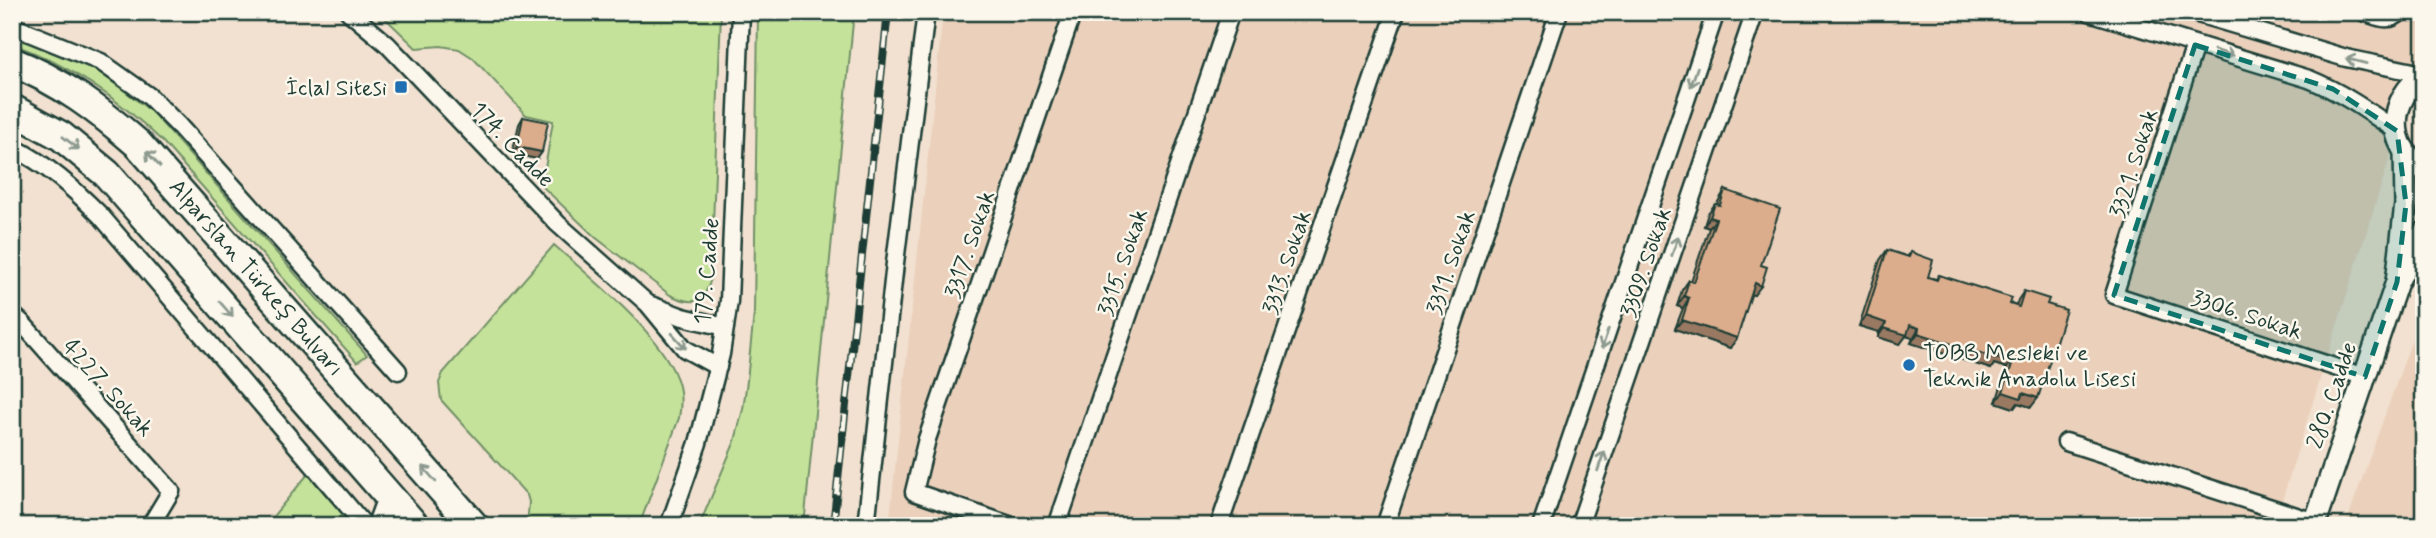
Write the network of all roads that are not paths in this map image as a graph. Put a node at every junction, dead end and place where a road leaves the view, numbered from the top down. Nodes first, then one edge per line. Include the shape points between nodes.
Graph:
1 (349, 12) edge
2 (741, 12) edge
3 (926, 12) edge
4 (1073, 12) edge
5 (1231, 12) edge
6 (1396, 12) edge
7 (1559, 12) edge
8 (1716, 12) edge
9 (1755, 12) edge
10 (2089, 12) edge
11 (2191, 12) edge
12 (2363, 12) edge
13 (2397, 15) edge
14 (2240, 19) edge
15 (12, 26) edge
16 (2195, 45) junction
17 (12, 62) edge
18 (2423, 74) edge
19 (12, 109) edge
20 (2397, 131) junction
21 (12, 148) edge
22 (2405, 152) junction
23 (2424, 169) edge
24 (2424, 233) edge
25 (2397, 282) junction
26 (2114, 295) joint
27 (648, 304) junction
28 (12, 314) edge
29 (725, 327) junction
30 (718, 367) junction
31 (397, 372) dead end
32 (2365, 377) junction
33 (2066, 442) dead end
34 (389, 496) junction
35 (2314, 524) edge
36 (150, 526) edge
37 (365, 526) edge
38 (378, 526) edge
39 (415, 526) edge
40 (474, 526) edge
41 (669, 526) edge
42 (866, 526) edge
43 (1012, 526) edge
44 (1057, 526) edge
45 (1219, 526) edge
46 (1385, 526) edge
47 (1541, 526) edge
48 (1579, 526) edge

1 - 27 street, 174. Cadde via 387,44 558,224
2 - 29 street, 179. Cadde via 733,249
3 - 42 street
4 - 43 street, 3317. Sokak via 927,439 914,492
5 - 44 street, 3315. Sokak
6 - 45 street, 3313. Sokak
7 - 46 street, 3311. Sokak
8 -> 47 street, 3309. Sokak
48 -> 9 street, 3309. Sokak
10 - 16 street
11 - 14 street
12 - 13 street via 2388,19
18 -> 14 street via 2346,58
15 - 31 street via 101,62 149,96
16 -> 20 street via 2333,89
16 - 26 street, 3321. Sokak
40 -> 17 highway, Alparslan Türkeş Bulvarı via 138,144 81,97
18 - 20 street via 2401,99
19 -> 34 highway, Alparslan Türkeş Bulvarı via 61,136 107,174
20 - 22 street
21 - 37 street via 49,169 101,216
22 - 23 street
22 - 25 street, 280. Cadde via 2406,204
24 - 25 street, 280. Cadde
25 - 32 street, 280. Cadde
26 - 32 street, 3306. Sokak
27 - 29 street
27 -> 30 street via 685,349
28 - 36 street, 4227. Sokak via 171,491
29 - 30 street, 179. Cadde
30 - 41 street, 179. Cadde
32 - 35 street, 280. Cadde
33 - 35 street
34 - 38 street
34 - 39 highway, Alparslan Türkeş Bulvarı

